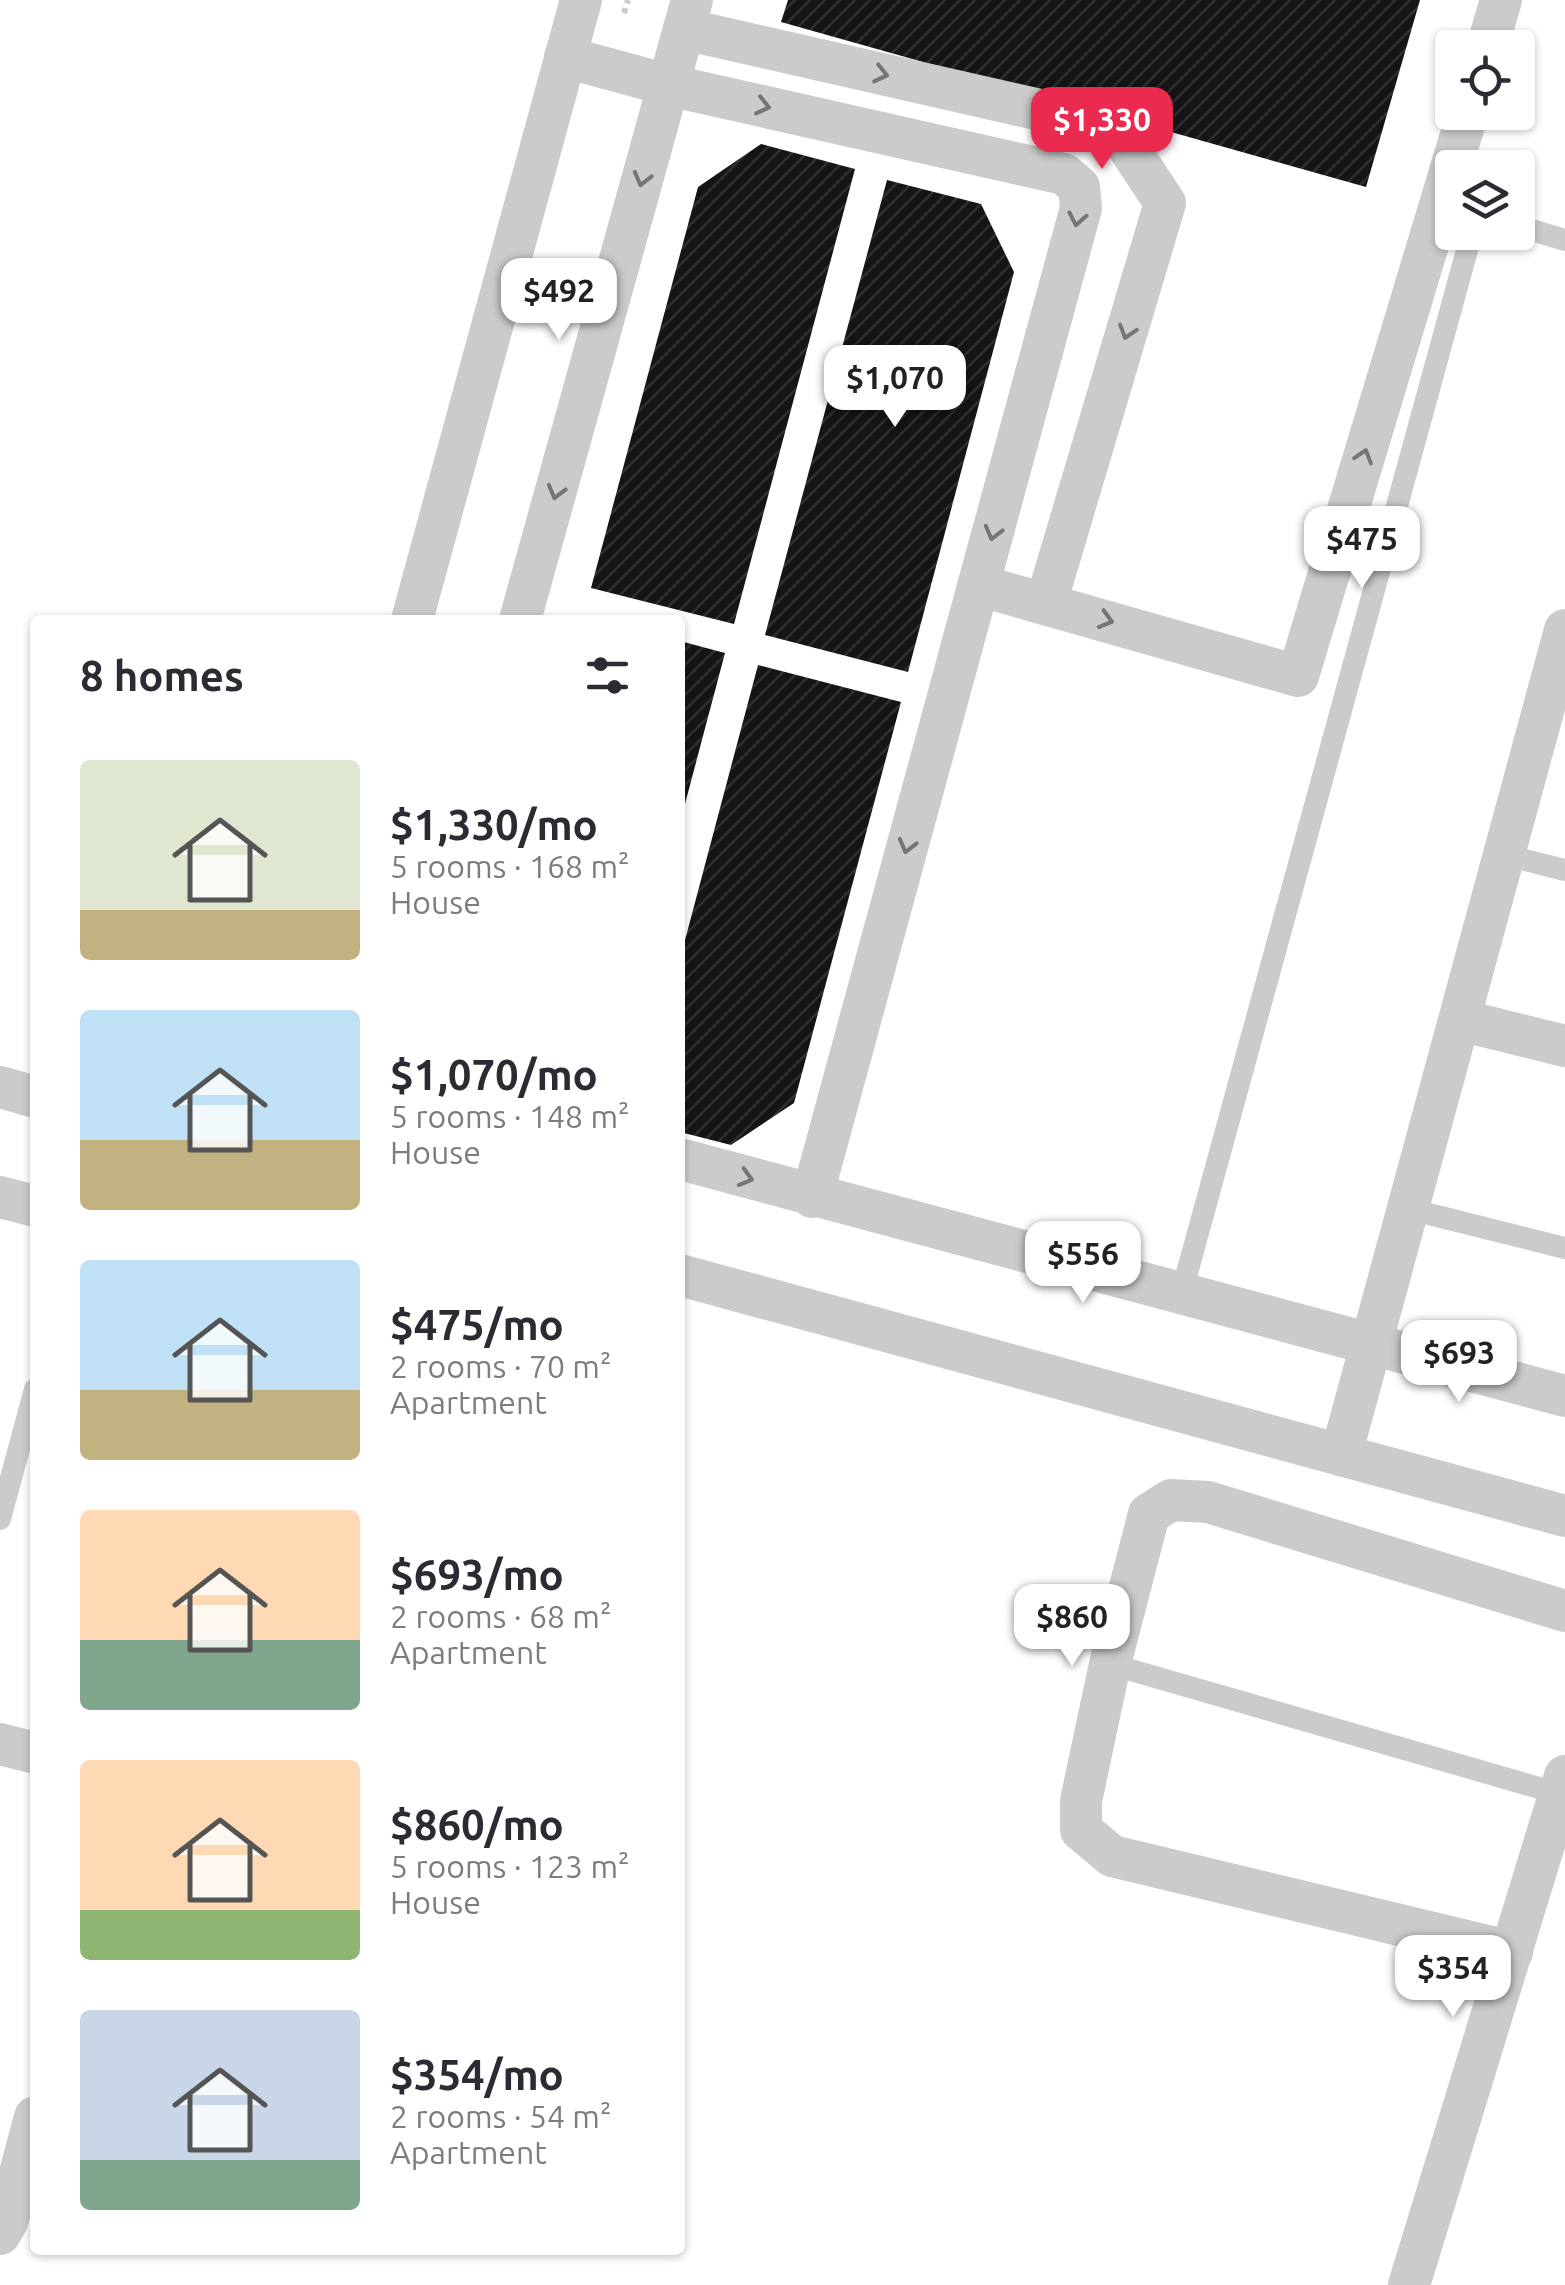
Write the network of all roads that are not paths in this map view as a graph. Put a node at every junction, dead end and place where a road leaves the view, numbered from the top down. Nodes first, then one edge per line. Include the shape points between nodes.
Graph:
1 (582, 0) edge
2 (1502, 0) edge
3 (688, 14) edge
4 (1493, 30) edge
5 (565, 57) junction
6 (668, 85) junction
7 (1463, 130) edge
8 (1535, 231) edge
9 (1565, 240) edge
10 (1467, 250) edge
11 (978, 585) junction
12 (1046, 602) junction
13 (413, 615) edge
14 (521, 615) edge
15 (1563, 647) edge
16 (1505, 854) junction
17 (1565, 870) edge
18 (1460, 1020) junction
19 (1565, 1046) edge
20 (0, 1087) edge
21 (30, 1095) edge
22 (685, 1160) edge
23 (812, 1196) junction
24 (0, 1197) edge
25 (30, 1205) edge
26 (1409, 1210) junction
27 (1565, 1248) edge
28 (685, 1276) edge
29 (1182, 1294) junction
30 (1372, 1345) junction
31 (1565, 1396) edge
32 (30, 1408) edge
33 (1341, 1455) junction
34 (1565, 1516) edge
35 (0, 1519) edge
36 (1565, 1611) edge
37 (1110, 1664) junction
38 (0, 1744) edge
39 (30, 1753) edge
40 (1562, 1785) edge
41 (1512, 1952) junction
42 (30, 2136) edge
43 (0, 2234) edge
44 (1409, 2285) edge

1 - 5 street
2 - 4 street
3 - 6 street
3 -> 12 street via 1115,127 1165,203
5 - 6 street
5 - 13 street
6 -> 11 street via 1064,174 1078,187 1081,208
6 -> 14 street
12 -> 7 street via 1298,676
8 - 9 lane
10 - 29 lane
11 - 12 street
11 -> 23 street
15 - 16 street
16 - 17 lane
16 - 18 street
18 - 19 street
18 - 26 street
20 - 21 street
22 -> 23 street
23 - 29 street
24 - 25 street
26 - 27 lane
26 - 30 street
28 - 33 street
29 - 30 street
30 - 31 street
30 - 33 street
32 - 35 lane
33 - 34 street
36 - 37 street via 1208,1502 1171,1500 1149,1514
37 - 40 lane
37 - 41 street via 1081,1830 1112,1856
38 - 39 street
40 - 41 street
41 - 44 street
42 - 43 street

